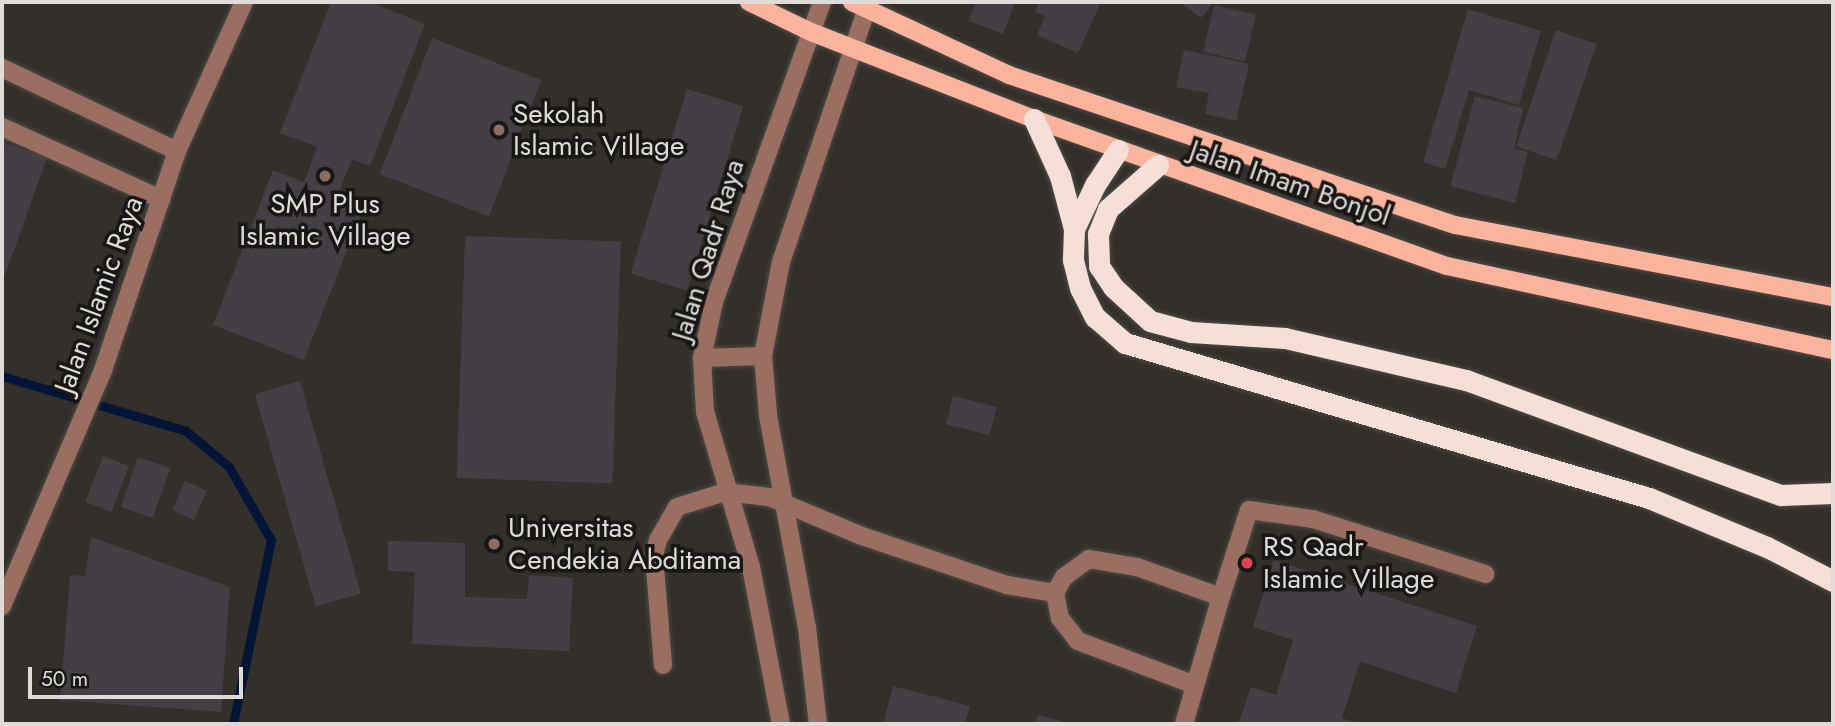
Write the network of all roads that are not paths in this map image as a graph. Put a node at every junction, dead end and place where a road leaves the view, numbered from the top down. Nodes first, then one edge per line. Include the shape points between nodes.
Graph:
1 (244, 2) edge
2 (749, 2) edge
3 (822, 2) edge
4 (860, 5) edge
5 (810, 32) junction
6 (850, 48) junction
7 (2, 68) edge
8 (1034, 120) junction
9 (2, 127) edge
10 (1118, 150) junction
11 (177, 151) junction
12 (1158, 165) junction
13 (161, 199) junction
14 (1074, 229) junction
15 (1833, 297) edge
16 (1833, 350) edge
17 (763, 356) junction
18 (702, 358) junction
19 (725, 492) junction
20 (1833, 493) edge
21 (783, 503) junction
22 (1485, 574) dead end
23 (1833, 580) edge
24 (1055, 593) junction
25 (1221, 597) junction
26 (2, 606) edge
27 (663, 665) dead end
28 (1195, 685) junction
29 (781, 724) edge
30 (818, 724) edge
31 (1184, 724) edge

1 - 11 street, Jalan Islamic Raya
2 - 5 main road, Jalan Imam Bonjol
3 - 5 street, Jalan Qadr Raya
4 - 6 street
4 - 15 main road, Jalan Imam Bonjol via 1009,75 1455,225
5 - 6 main road, Jalan Imam Bonjol
5 - 18 street, Jalan Qadr Raya via 714,302
6 - 8 main road, Jalan Imam Bonjol
6 - 17 street via 781,262
7 - 11 street
8 - 10 main road, Jalan Imam Bonjol
8 - 14 highway via 1060,176
9 - 13 street
10 - 12 main road, Jalan Imam Bonjol
10 - 14 highway
11 - 13 street, Jalan Islamic Raya
12 - 16 main road, Jalan Imam Bonjol via 1447,266
12 - 20 highway via 1108,209 1098,234 1099,266 1113,287 1150,321 1191,332 1285,338 1440,373 1781,495
13 - 26 street, Jalan Islamic Raya via 103,370
14 - 23 highway via 1073,260 1080,288 1095,317 1125,343 1648,498
17 - 18 street
17 - 21 street
18 - 19 street, Jalan Qadr Raya via 705,412
19 - 21 street via 751,493
19 - 27 street via 677,507 658,540 654,555
19 - 29 street, Jalan Qadr Raya via 751,567
21 - 24 street via 862,536 1007,585
21 - 30 street via 807,628
22 - 25 street via 1313,519 1250,510
24 - 25 street via 1064,577 1089,559 1137,567
24 - 28 street via 1060,618 1078,641
25 - 28 street
28 - 31 street

